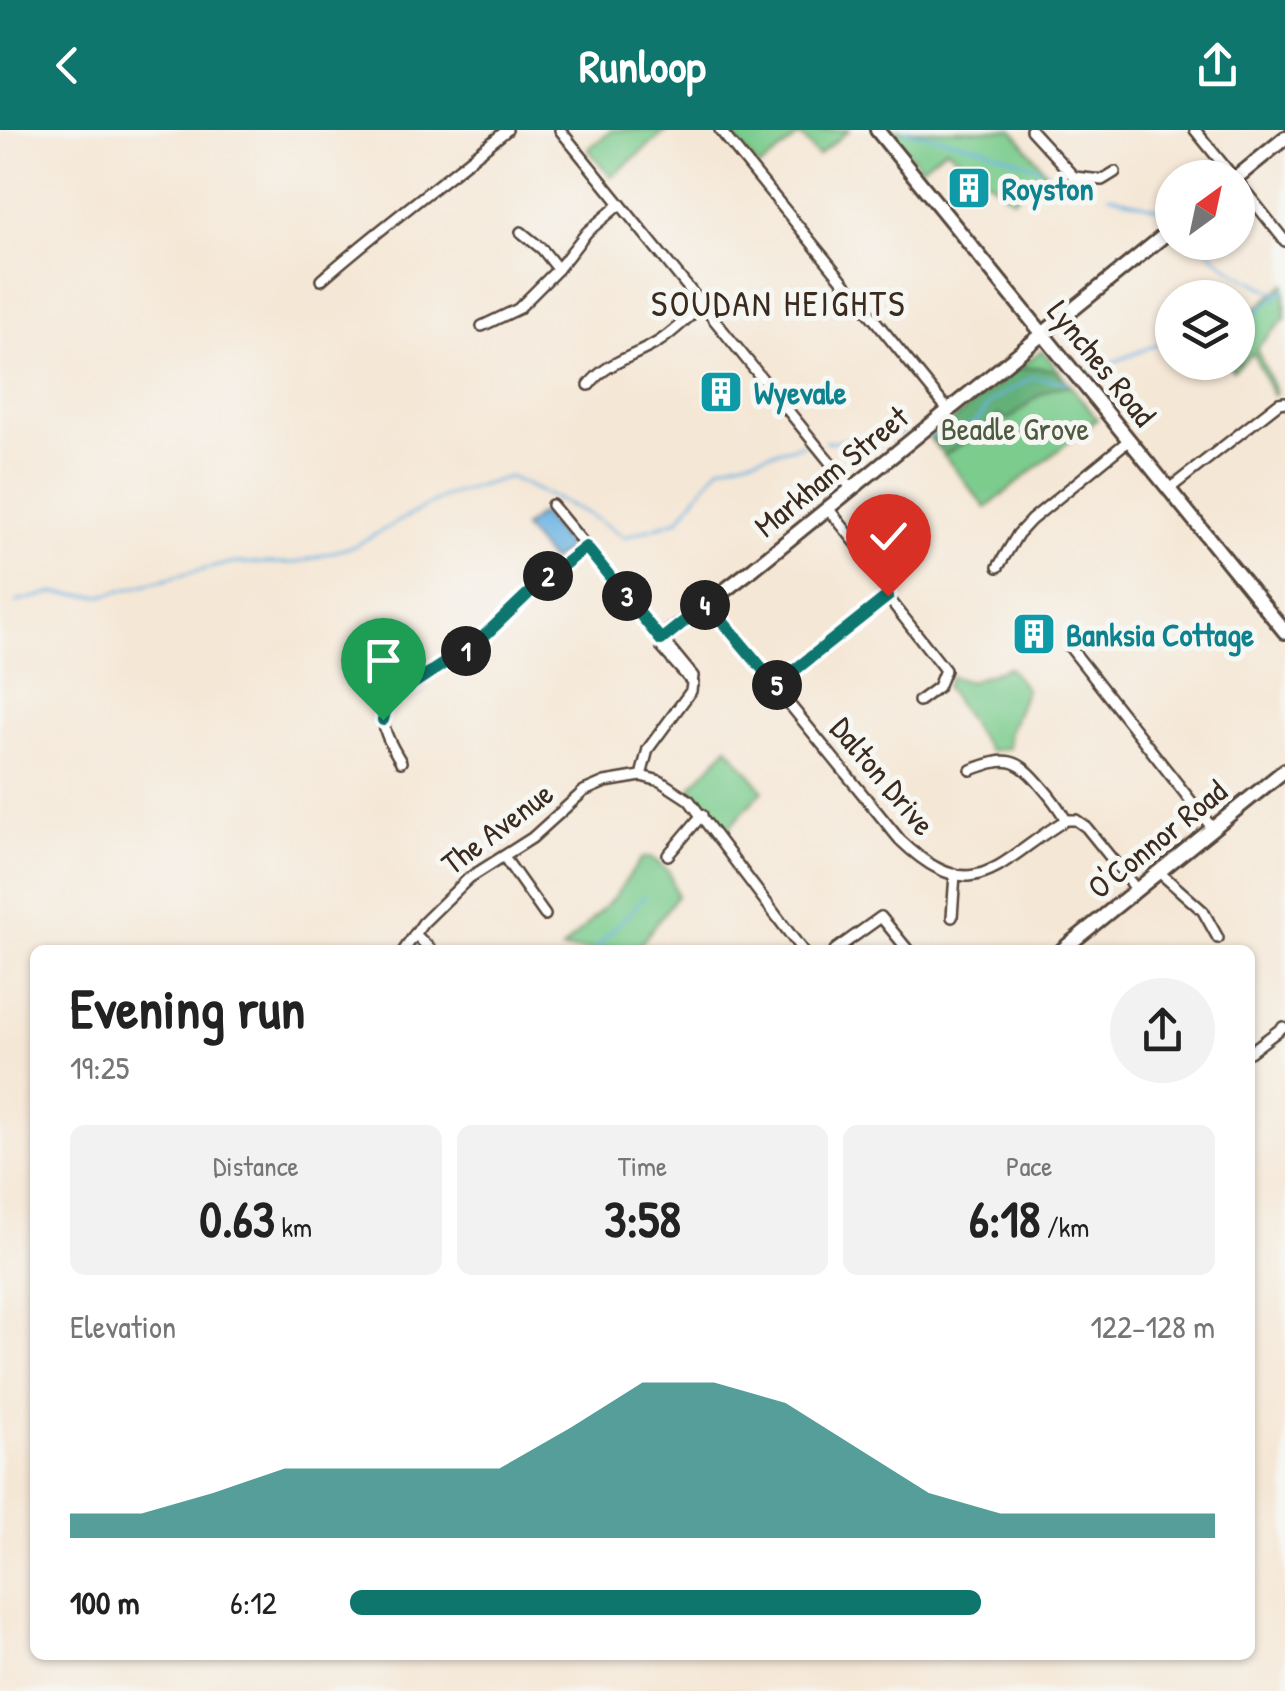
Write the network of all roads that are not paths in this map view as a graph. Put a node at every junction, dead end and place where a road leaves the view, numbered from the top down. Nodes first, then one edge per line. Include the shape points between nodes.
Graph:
1 (560, 130) edge
2 (720, 130) edge
3 (876, 130) edge
4 (1032, 130) edge
5 (1195, 130) edge
6 (505, 131) edge
7 (1285, 138) edge
8 (1220, 160) edge
9 (1255, 163) edge
10 (1115, 172) dead end
11 (1255, 203) edge
12 (620, 204) junction
13 (521, 232) dead end
14 (1285, 241) edge
15 (1155, 243) edge
16 (558, 269) junction
17 (321, 280) dead end
18 (702, 305) junction
19 (482, 326) dead end
20 (1043, 334) junction
21 (588, 385) dead end
22 (1285, 402) edge
23 (948, 410) junction
24 (1129, 440) junction
25 (852, 488) junction
26 (1169, 489) junction
27 (552, 505) dead end
28 (828, 508) junction
29 (586, 547) junction
30 (998, 568) dead end
31 (888, 596) junction
32 (707, 603) junction
33 (1285, 632) edge
34 (661, 640) junction
35 (1069, 646) dead end
36 (776, 685) junction
37 (919, 702) dead end
38 (401, 762) dead end
39 (972, 770) dead end
40 (1285, 770) edge
41 (640, 776) junction
42 (702, 816) junction
43 (1066, 820) junction
44 (1213, 828) junction
45 (668, 855) dead end
46 (504, 857) junction
47 (1159, 872) junction
48 (956, 874) junction
49 (1137, 890) junction
50 (545, 915) dead end
51 (952, 917) dead end
52 (415, 934) junction
53 (1218, 938) dead end
54 (407, 945) edge
55 (426, 945) edge
56 (798, 945) edge
57 (842, 945) edge
58 (904, 945) edge
59 (1068, 945) edge
60 (1284, 1029) edge
61 (1255, 1049) edge

1 - 12 street
2 - 23 street
3 - 20 street, Lynches Road
4 - 10 street via 1074,177 1102,180
5 - 8 street
6 - 17 street
7 - 9 street
11 - 14 street
12 - 16 street
12 - 18 street
13 - 16 street
15 - 20 street, Markham Street
16 - 19 street via 518,309
18 - 21 street via 658,342 622,358
18 - 25 street
20 - 23 street, Markham Street
20 - 24 street, Lynches Road
22 - 26 street
23 - 25 street, Markham Street
24 - 26 street, Lynches Road
24 - 30 street via 1031,520
25 - 28 street, Markham Street
26 - 33 street, Lynches Road
27 - 29 street
28 - 31 street via 883,578
28 - 32 street, Markham Street
29 - 34 street
29 - 38 street via 480,640 392,700 384,727
31 - 36 street
31 - 37 street via 945,670 938,688
32 - 34 street, Markham Street
32 - 36 street, Dalton Drive
34 - 41 street via 693,676 693,685 648,748
35 - 44 street
36 - 48 street, Dalton Drive via 900,840 918,858
39 - 43 street via 1016,762
40 - 44 street, O'Connor Road
41 - 42 street via 675,790
41 - 46 street, The Avenue via 584,791
42 - 45 street
42 - 56 street
43 - 48 street via 1002,866
43 - 49 street via 1086,827
44 - 47 street, O'Connor Road
46 - 50 street
46 - 52 street, The Avenue via 469,878
47 - 49 street, O'Connor Road
47 - 53 street via 1203,911
48 - 51 street
49 - 59 street, O'Connor Road
52 - 54 street, The Avenue
52 - 55 street
57 - 58 street via 881,917
60 - 61 street

